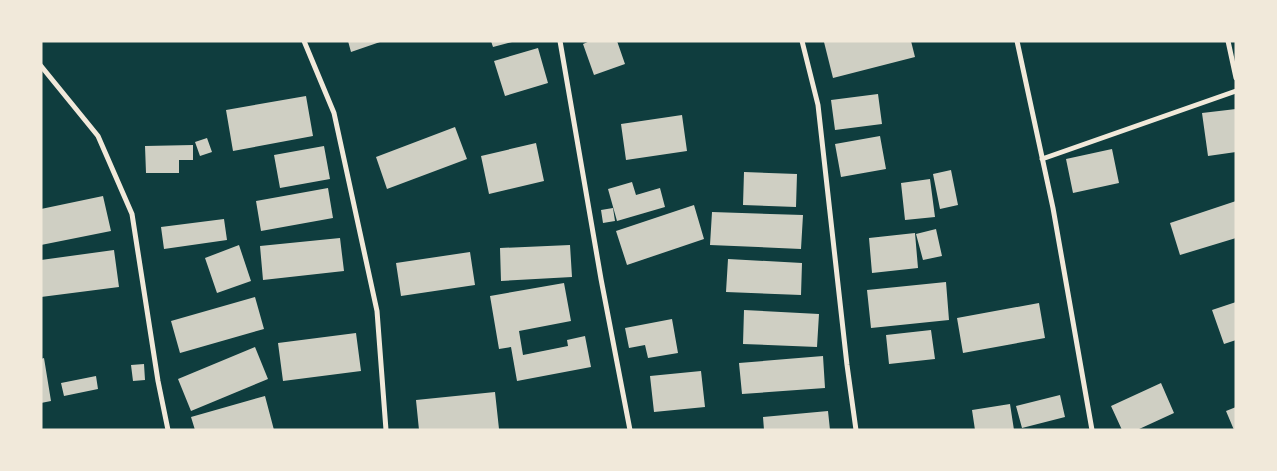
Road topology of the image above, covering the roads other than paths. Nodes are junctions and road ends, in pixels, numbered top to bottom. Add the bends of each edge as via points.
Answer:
1 (304, 41) edge
2 (560, 41) edge
3 (802, 41) edge
4 (1017, 41) edge
5 (1228, 41) edge
6 (41, 66) edge
7 (1236, 78) edge
8 (1236, 91) edge
9 (1042, 159) junction
10 (168, 430) edge
11 (386, 430) edge
12 (630, 430) edge
13 (856, 430) edge
14 (1092, 430) edge

1 - 11 street via 334,113 377,311
2 - 12 street
3 - 13 street via 818,105
4 - 9 street
5 - 7 street
6 - 10 street via 98,136 132,214
8 - 9 street
9 - 14 street

